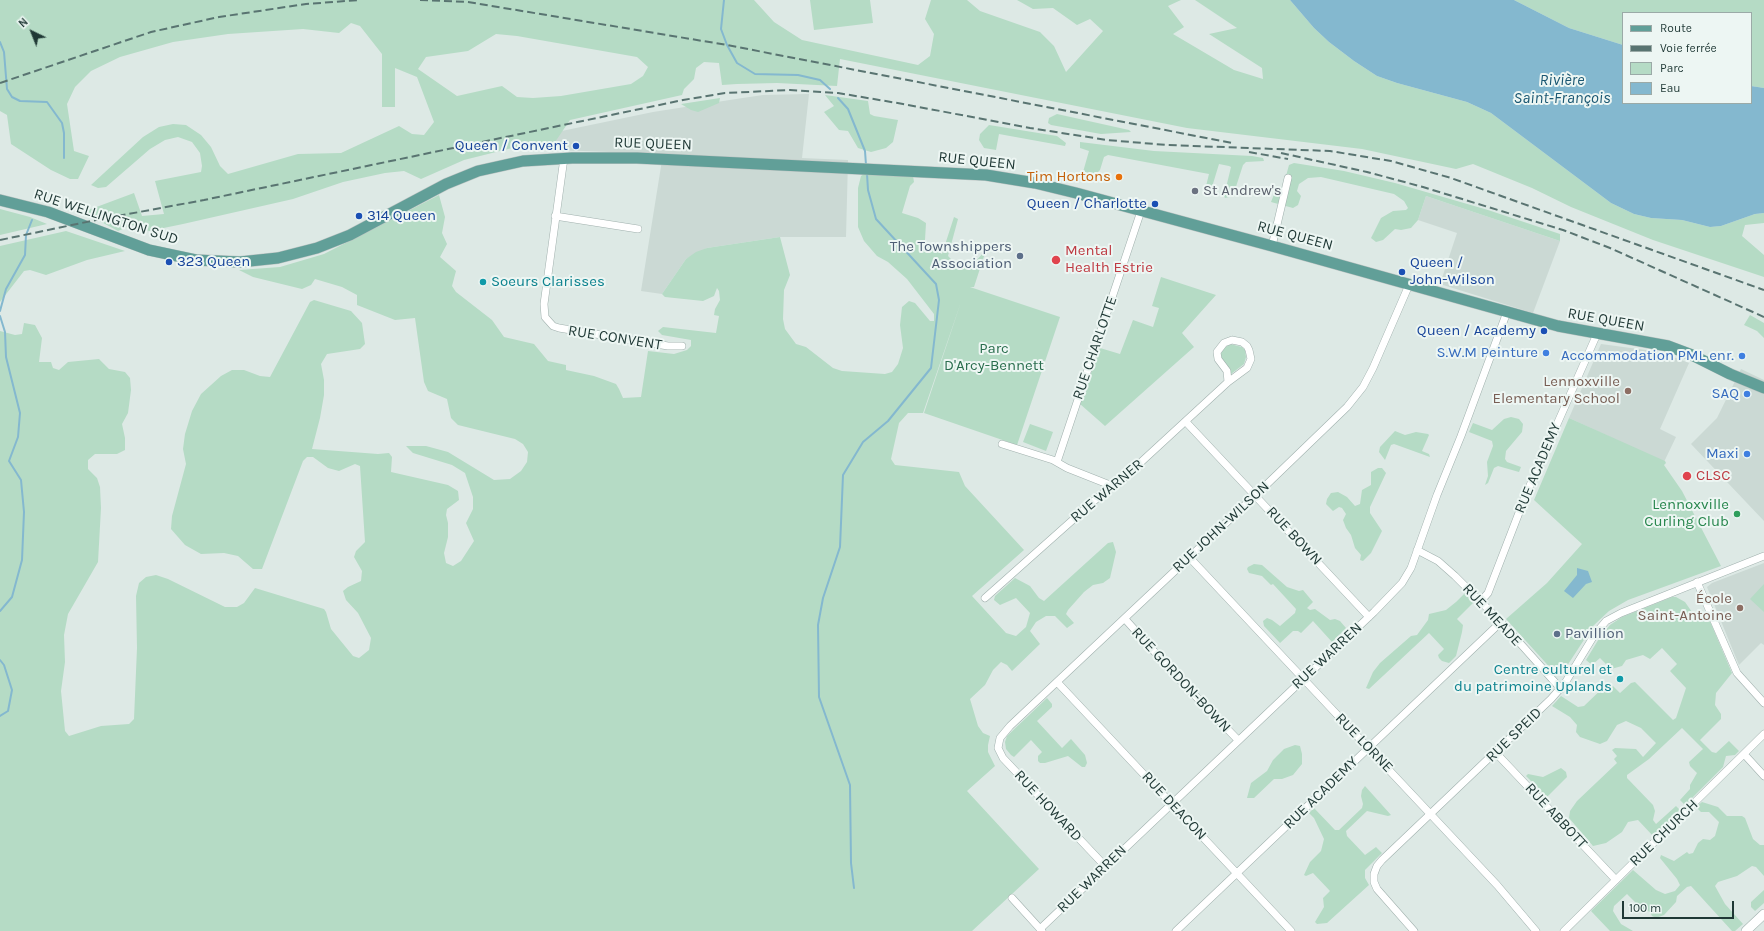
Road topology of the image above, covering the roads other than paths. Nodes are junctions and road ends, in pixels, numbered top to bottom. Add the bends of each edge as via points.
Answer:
1 (564, 158) junction
2 (1288, 178) dead end
3 (0, 200) edge
4 (1142, 211) junction
5 (555, 216) junction
6 (638, 229) dead end
7 (1272, 246) junction
8 (226, 262) joint
9 (1409, 285) junction
10 (1507, 312) junction
11 (1597, 334) junction
12 (682, 346) dead end
13 (1228, 382) junction
14 (1764, 388) edge
15 (1186, 422) junction
16 (1002, 444) dead end
17 (1057, 462) junction
18 (1110, 485) junction
19 (1256, 495) junction
20 (1417, 550) junction
21 (1764, 556) edge
22 (1189, 557) junction
23 (1697, 582) junction
24 (985, 598) dead end
25 (1480, 602) junction
26 (1368, 617) junction
27 (1124, 619) junction
28 (1501, 622) junction
29 (1303, 678) junction
30 (1057, 682) junction
31 (1560, 689) junction
32 (1764, 703) edge
33 (1764, 734) edge
34 (1238, 740) junction
35 (998, 743) joint
36 (1369, 748) junction
37 (1496, 753) junction
38 (1744, 754) junction
39 (1764, 776) edge
40 (1172, 804) junction
41 (1430, 814) junction
42 (1105, 866) junction
43 (1237, 873) junction
44 (1616, 880) junction
45 (1012, 898) dead end
46 (1764, 914) edge
47 (1041, 930) edge
48 (1176, 931) edge
49 (1291, 931) edge
50 (1414, 931) edge
51 (1536, 931) edge
52 (1564, 931) edge
53 (1746, 931) edge

1 - 4 main road, RUE QUEEN via 637,158 986,175 1046,185
1 - 5 street, RUE CONVENT
1 - 8 main road, RUE QUEEN via 510,163 471,174 429,192 336,241 310,250 278,258
2 - 7 street
3 - 8 main road, RUE WELLINGTON SUD via 48,212 148,250 189,259
4 - 7 main road, RUE QUEEN
4 - 17 street, RUE CHARLOTTE
5 - 6 street
5 - 12 street, RUE CONVENT via 544,304 548,322 565,330
7 - 9 main road, RUE QUEEN
9 - 10 main road, RUE QUEEN
9 - 19 street, RUE JOHN-WILSON via 1373,368 1355,397
10 - 11 main road, RUE QUEEN
10 - 20 street, RUE WARREN
11 - 14 main road, RUE QUEEN via 1679,350
11 - 25 street, RUE ACADEMY via 1527,492 1488,593
13 - 13 street, RUE WARNER via 1226,371 1218,359 1218,352 1227,341 1237,340 1247,346 1251,359 1247,368
13 - 15 street, RUE WARNER
15 - 18 street, RUE WARNER via 1127,475
15 - 19 street, RUE BOWN
16 - 17 street
17 - 18 street
18 - 24 street, RUE WARNER
19 - 22 street, RUE JOHN-WILSON
19 - 26 street, RUE BOWN
20 - 25 street, RUE MEADE via 1442,564
20 - 26 street, RUE WARREN via 1402,583
21 - 23 street, RUE SPEID
22 - 27 street, RUE JOHN-WILSON
22 - 29 street, RUE LORNE
23 - 31 street, RUE SPEID via 1606,621
23 - 32 street via 1737,673
25 - 28 street, RUE MEADE
26 - 29 street, RUE WARREN
27 - 30 street, RUE JOHN-WILSON
27 - 34 street, RUE GORDON-BOWN
28 - 31 street, RUE MEADE
28 - 36 street, RUE ACADEMY
29 - 34 street, RUE WARREN
29 - 36 street, RUE LORNE
30 - 35 street, RUE JOHN-WILSON via 1004,732
30 - 40 street, RUE DEACON
31 - 37 street, RUE SPEID
33 - 38 street, RUE CHURCH
34 - 40 street, RUE WARREN
35 - 42 street, RUE HOWARD via 999,753 1003,758
36 - 41 street, RUE LORNE
36 - 43 street, RUE ACADEMY
37 - 41 street, RUE SPEID
37 - 44 street, RUE ABBOTT
38 - 39 street
38 - 44 street, RUE CHURCH
40 - 42 street, RUE WARREN
40 - 43 street, RUE DEACON
41 - 50 street, RUE SPEID via 1382,860 1374,874 1377,889
41 - 51 street, RUE LORNE
42 - 47 street, RUE WARREN
43 - 48 street, RUE ACADEMY
43 - 49 street, RUE DEACON
44 - 52 street, RUE CHURCH
45 - 47 street
46 - 53 street

